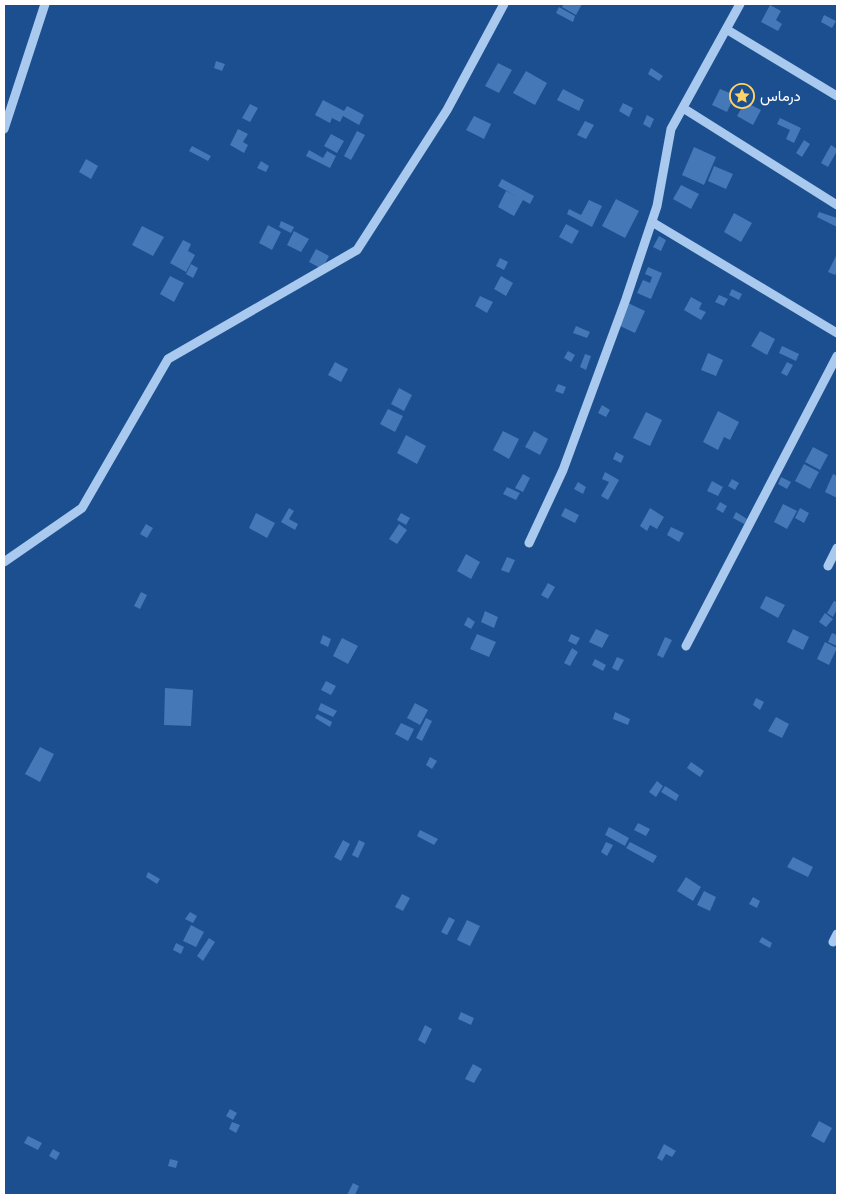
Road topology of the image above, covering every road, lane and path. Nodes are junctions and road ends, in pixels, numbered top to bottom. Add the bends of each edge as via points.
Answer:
1 (45, 4) edge
2 (504, 4) edge
3 (740, 4) edge
4 (726, 29) junction
5 (837, 96) edge
6 (683, 108) junction
7 (4, 129) edge
8 (837, 205) edge
9 (652, 222) junction
10 (837, 333) edge
11 (837, 356) edge
12 (529, 543) dead end
13 (837, 548) edge
14 (4, 562) edge
15 (828, 566) dead end
16 (686, 646) dead end

1 - 7 street
2 - 14 street via 447,110 357,250 168,359 82,508
3 - 4 street
4 - 5 street
4 - 6 street
6 - 8 street
6 - 9 street via 671,129
9 - 10 street
9 - 12 street via 563,470
11 - 16 street
13 - 15 street

